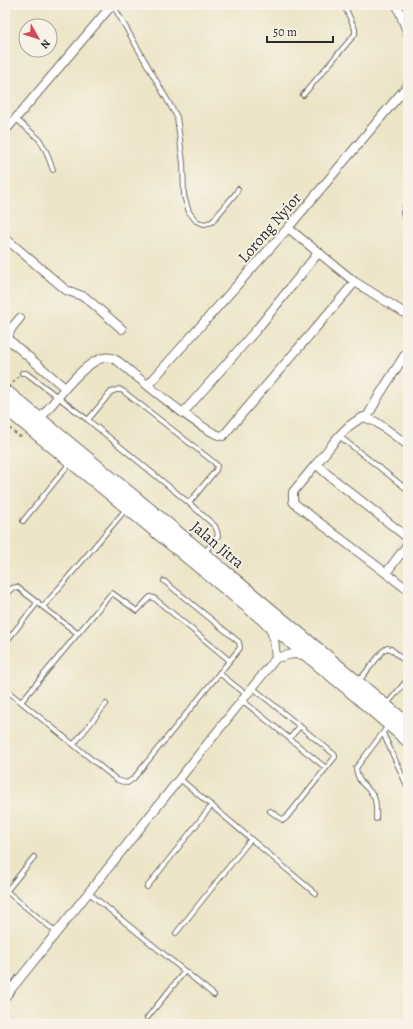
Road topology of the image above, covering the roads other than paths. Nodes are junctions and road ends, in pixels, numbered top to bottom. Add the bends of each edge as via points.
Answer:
1 (113, 5) edge
2 (344, 5) edge
3 (397, 5) edge
4 (408, 34) edge
5 (408, 85) edge
6 (303, 95) dead end
7 (16, 119) junction
8 (5, 131) edge
9 (53, 170) dead end
10 (238, 189) dead end
11 (408, 206) edge
12 (408, 218) edge
13 (288, 228) junction
14 (5, 238) edge
15 (319, 252) junction
16 (355, 282) junction
17 (408, 315) edge
18 (20, 318) dead end
19 (122, 329) dead end
20 (408, 350) edge
21 (22, 373) dead end
22 (148, 385) junction
23 (66, 388) junction
24 (7, 390) edge
25 (58, 398) junction
26 (5, 407) edge
27 (183, 413) junction
28 (367, 417) junction
29 (40, 419) junction
30 (88, 420) junction
31 (338, 436) junction
32 (408, 445) edge
33 (71, 462) junction
34 (316, 464) junction
35 (408, 490) edge
36 (189, 503) junction
37 (127, 508) junction
38 (23, 520) dead end
39 (408, 526) edge
40 (405, 535) edge
41 (408, 544) edge
42 (203, 554) junction
43 (386, 573) junction
44 (164, 581) dead end
45 (408, 590) edge
46 (5, 596) edge
47 (38, 602) junction
48 (43, 607) junction
49 (268, 624) junction
50 (76, 633) junction
51 (5, 643) edge
52 (306, 655) junction
53 (276, 658) junction
54 (229, 660) junction
55 (408, 664) edge
56 (219, 673) junction
57 (408, 679) edge
58 (357, 682) junction
59 (253, 688) junction
60 (5, 689) edge
61 (245, 698) junction
62 (21, 702) junction
63 (106, 704) dead end
64 (386, 706) junction
65 (408, 725) edge
66 (300, 726) junction
67 (386, 728) junction
68 (290, 738) junction
69 (408, 740) edge
70 (74, 744) junction
71 (326, 768) junction
72 (180, 779) junction
73 (408, 788) edge
74 (212, 805) junction
75 (270, 811) dead end
76 (376, 819) dead end
77 (251, 839) junction
78 (34, 857) dead end
79 (146, 887) dead end
80 (6, 892) edge
81 (89, 893) junction
82 (316, 894) dead end
83 (57, 933) junction
84 (176, 933) dead end
85 (185, 971) junction
86 (214, 995) dead end
87 (5, 997) edge
88 (147, 1018) dead end

1 - 7 street
1 - 10 lane via 177,117 184,196 189,212 200,223 212,222
2 - 6 lane via 355,29 354,34
3 - 4 street
5 - 13 street, Lorong Nyior
7 - 8 street
7 - 9 lane via 39,139
11 - 12 street via 405,213
13 - 15 street
13 - 22 street, Lorong Nyior
14 - 19 street via 66,290 86,297
15 - 16 street
15 - 27 street
16 - 17 street
16 - 27 street via 223,436 215,435
18 - 23 street via 9,331 9,340
20 - 28 street
21 - 25 lane via 26,373
22 - 23 street via 115,360 103,358 91,362
22 - 27 street
23 - 25 street
24 - 29 highway, Jalan Jitra
25 - 29 street
25 - 30 lane
26 - 33 highway, Jalan Jitra
28 - 31 street via 353,423
28 - 32 street
29 - 42 highway, Jalan Jitra
30 - 36 lane
30 - 36 lane via 111,392 123,391 215,463 216,470
31 - 34 street
31 - 35 lane
33 - 37 highway, Jalan Jitra
33 - 38 lane
34 - 40 street
34 - 43 street via 293,492 293,501
36 - 42 lane via 215,526 217,531 218,536
37 - 48 lane
37 - 49 highway, Jalan Jitra
39 - 40 street
41 - 43 street
42 - 58 highway, Jalan Jitra
43 - 45 street
44 - 54 lane via 239,642 240,648
46 - 47 lane via 12,588 17,587
47 - 48 lane
47 - 51 lane
48 - 50 lane
49 - 52 highway, Jalan Jitra
49 - 53 street via 274,639
50 - 54 lane via 112,593 137,611 152,596
50 - 62 lane
52 - 53 street
52 - 67 highway, Jalan Jitra
53 - 59 street
54 - 56 lane
55 - 58 lane via 387,648
56 - 61 lane
56 - 70 lane via 127,783 117,780
57 - 64 lane
58 - 64 highway, Jalan Jitra
59 - 61 street
59 - 66 lane
60 - 62 lane
61 - 68 lane
61 - 72 street
62 - 70 lane
63 - 70 lane
64 - 65 highway, Jalan Jitra
66 - 68 lane
66 - 71 lane via 335,755
67 - 69 highway, Jalan Jitra
67 - 73 lane
67 - 76 lane via 356,768 359,781 375,800
68 - 71 lane
71 - 75 lane via 286,818 280,819
72 - 74 lane
72 - 81 street
74 - 77 lane
74 - 79 lane
77 - 82 lane
77 - 84 lane
78 - 80 lane
80 - 83 lane
81 - 83 street
81 - 85 lane
83 - 87 street
85 - 86 lane
85 - 88 lane

